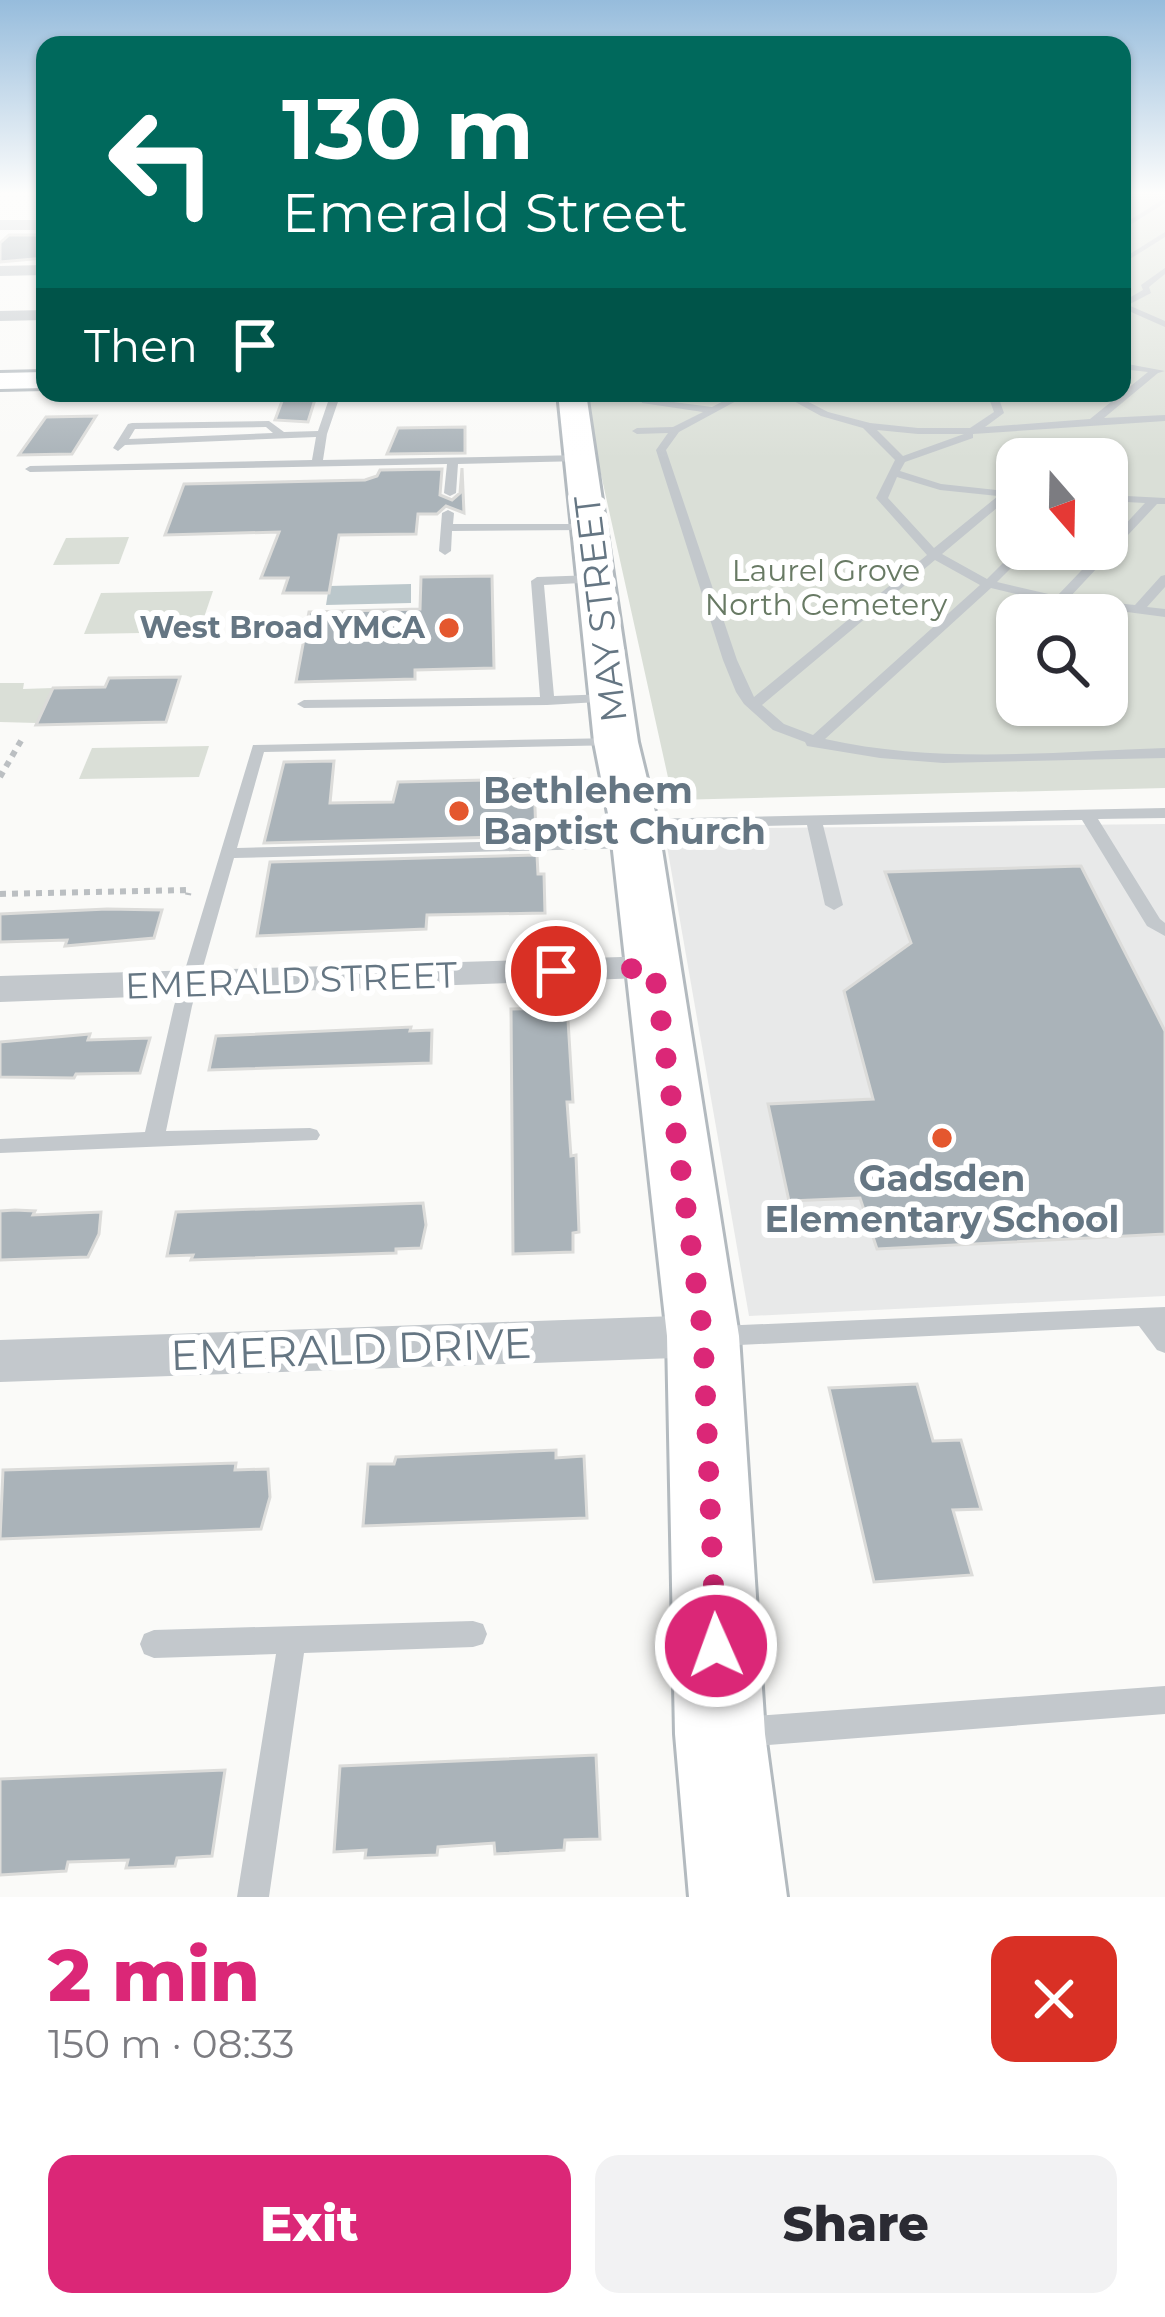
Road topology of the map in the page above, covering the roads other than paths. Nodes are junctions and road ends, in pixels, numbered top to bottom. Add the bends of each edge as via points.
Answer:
1 (1151, 282) edge
2 (1160, 282) edge
3 (1144, 287) junction
4 (1131, 288) edge
5 (1131, 300) edge
6 (1131, 309) edge
7 (1165, 312) edge
8 (36, 315) edge
9 (0, 316) edge
10 (1159, 322) edge
11 (1165, 360) edge
12 (1158, 371) edge
13 (36, 380) edge
14 (0, 381) edge
15 (1131, 392) edge
16 (333, 402) edge
17 (579, 402) edge
18 (652, 402) edge
19 (728, 402) edge
20 (799, 402) edge
21 (994, 402) edge
22 (1118, 402) edge
23 (712, 410) junction
24 (1165, 418) edge
25 (1093, 422) junction
26 (866, 424) junction
27 (675, 430) junction
28 (975, 433) junction
29 (322, 434) junction
30 (610, 444) junction
31 (453, 462) junction
32 (317, 465) junction
33 (897, 466) junction
34 (106, 467) junction
35 (30, 469) dead end
36 (996, 492) edge
37 (450, 493) dead end
38 (1128, 500) edge
39 (1159, 501) edge
40 (996, 506) edge
41 (445, 551) dead end
42 (591, 553) junction
43 (934, 554) junction
44 (1000, 570) edge
45 (1165, 579) edge
46 (988, 581) junction
47 (1041, 594) edge
48 (1066, 594) edge
49 (1128, 608) edge
50 (1138, 609) junction
51 (1165, 613) edge
52 (546, 694) junction
53 (304, 704) dead end
54 (753, 705) junction
55 (602, 728) junction
56 (812, 743) junction
57 (1165, 753) edge
58 (1165, 813) edge
59 (1087, 815) junction
60 (814, 820) junction
61 (634, 833) junction
62 (228, 844) junction
63 (834, 904) dead end
64 (1165, 931) edge
65 (654, 968) junction
66 (191, 983) junction
67 (0, 989) edge
68 (310, 1135) dead end
69 (154, 1139) junction
70 (0, 1146) edge
71 (1155, 1317) edge
72 (703, 1336) junction
73 (1165, 1343) edge
74 (0, 1361) edge
75 (473, 1634) dead end
76 (292, 1640) junction
77 (154, 1644) dead end
78 (1165, 1700) edge
79 (720, 1734) junction
80 (253, 1897) edge
81 (738, 1897) edge

1 - 3 lane
2 - 3 lane
3 - 4 lane
3 - 5 lane
6 - 10 lane
7 - 10 lane
8 - 9 street
11 - 12 lane
12 - 15 lane
13 - 14 street
16 - 29 lane
17 - 30 street, MAY STREET
18 - 23 lane
19 - 23 lane
20 - 26 lane
21 - 28 lane via 999,412
22 - 25 lane
23 - 27 lane
24 - 25 lane
25 - 28 lane
26 - 28 lane
26 - 33 lane
27 - 30 lane
27 - 54 lane via 662,450
28 - 33 lane
29 - 32 lane
29 - 34 lane via 279,433 269,424 132,426
30 - 31 lane
30 - 42 street, MAY STREET
31 - 32 lane
31 - 37 lane
32 - 34 lane
33 - 36 lane via 940,487
33 - 43 lane via 882,498
34 - 35 lane
38 - 39 lane
39 - 48 lane
40 - 43 lane
41 - 42 lane via 448,521
42 - 52 lane via 537,581
42 - 55 street, MAY STREET
43 - 46 lane
43 - 54 lane
44 - 46 lane
45 - 50 lane
46 - 47 lane
46 - 56 lane
49 - 50 lane
50 - 51 lane
52 - 53 lane
52 - 55 lane
54 - 56 lane
55 - 61 street, MAY STREET
55 - 62 lane via 258,748
56 - 57 lane via 905,758
58 - 59 lane
59 - 60 lane
59 - 64 lane
60 - 61 lane
60 - 63 lane
61 - 62 lane
61 - 65 street, MAY STREET
62 - 66 lane
65 - 66 street, EMERALD STREET
65 - 72 street, MAY STREET
66 - 67 street, EMERALD STREET
66 - 69 lane
68 - 69 lane
69 - 70 lane
71 - 72 lane
71 - 73 lane
72 - 74 street, EMERALD DRIVE
72 - 79 street, MAY STREET
75 - 76 lane
76 - 77 lane
76 - 80 lane
78 - 79 lane
79 - 81 street, MAY STREET

